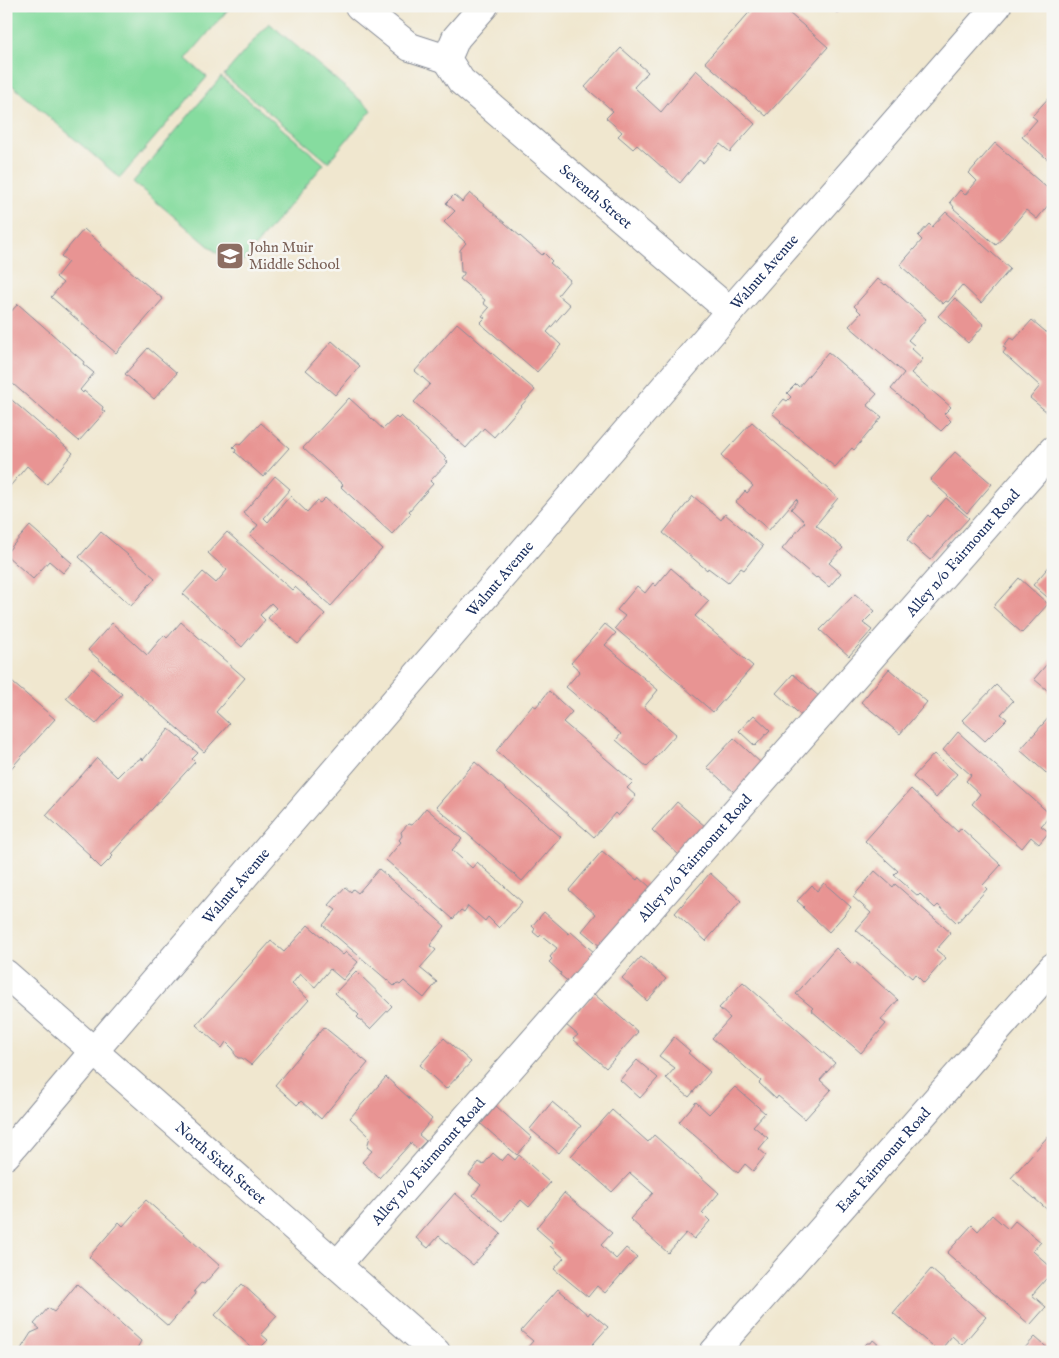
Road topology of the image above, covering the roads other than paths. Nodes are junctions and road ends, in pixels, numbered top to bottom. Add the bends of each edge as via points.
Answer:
1 (359, 6) edge
2 (484, 6) edge
3 (997, 6) edge
4 (454, 70) junction
5 (730, 311) junction
6 (1053, 450) edge
7 (1053, 966) edge
8 (6, 974) edge
9 (94, 1051) junction
10 (6, 1155) edge
11 (337, 1265) junction
12 (436, 1352) edge
13 (714, 1352) edge

1 - 4 street via 410,47
2 - 4 street via 456,38
3 - 5 street, Walnut Avenue
4 - 5 street, Seventh Street
5 - 9 street, Walnut Avenue
6 - 11 street, Alley n/o Fairmount Road
7 - 13 street, East Fairmount Road
8 - 9 street, North Sixth Street
9 - 10 street, Walnut Avenue
9 - 11 street, North Sixth Street
11 - 12 street, North Sixth Street

